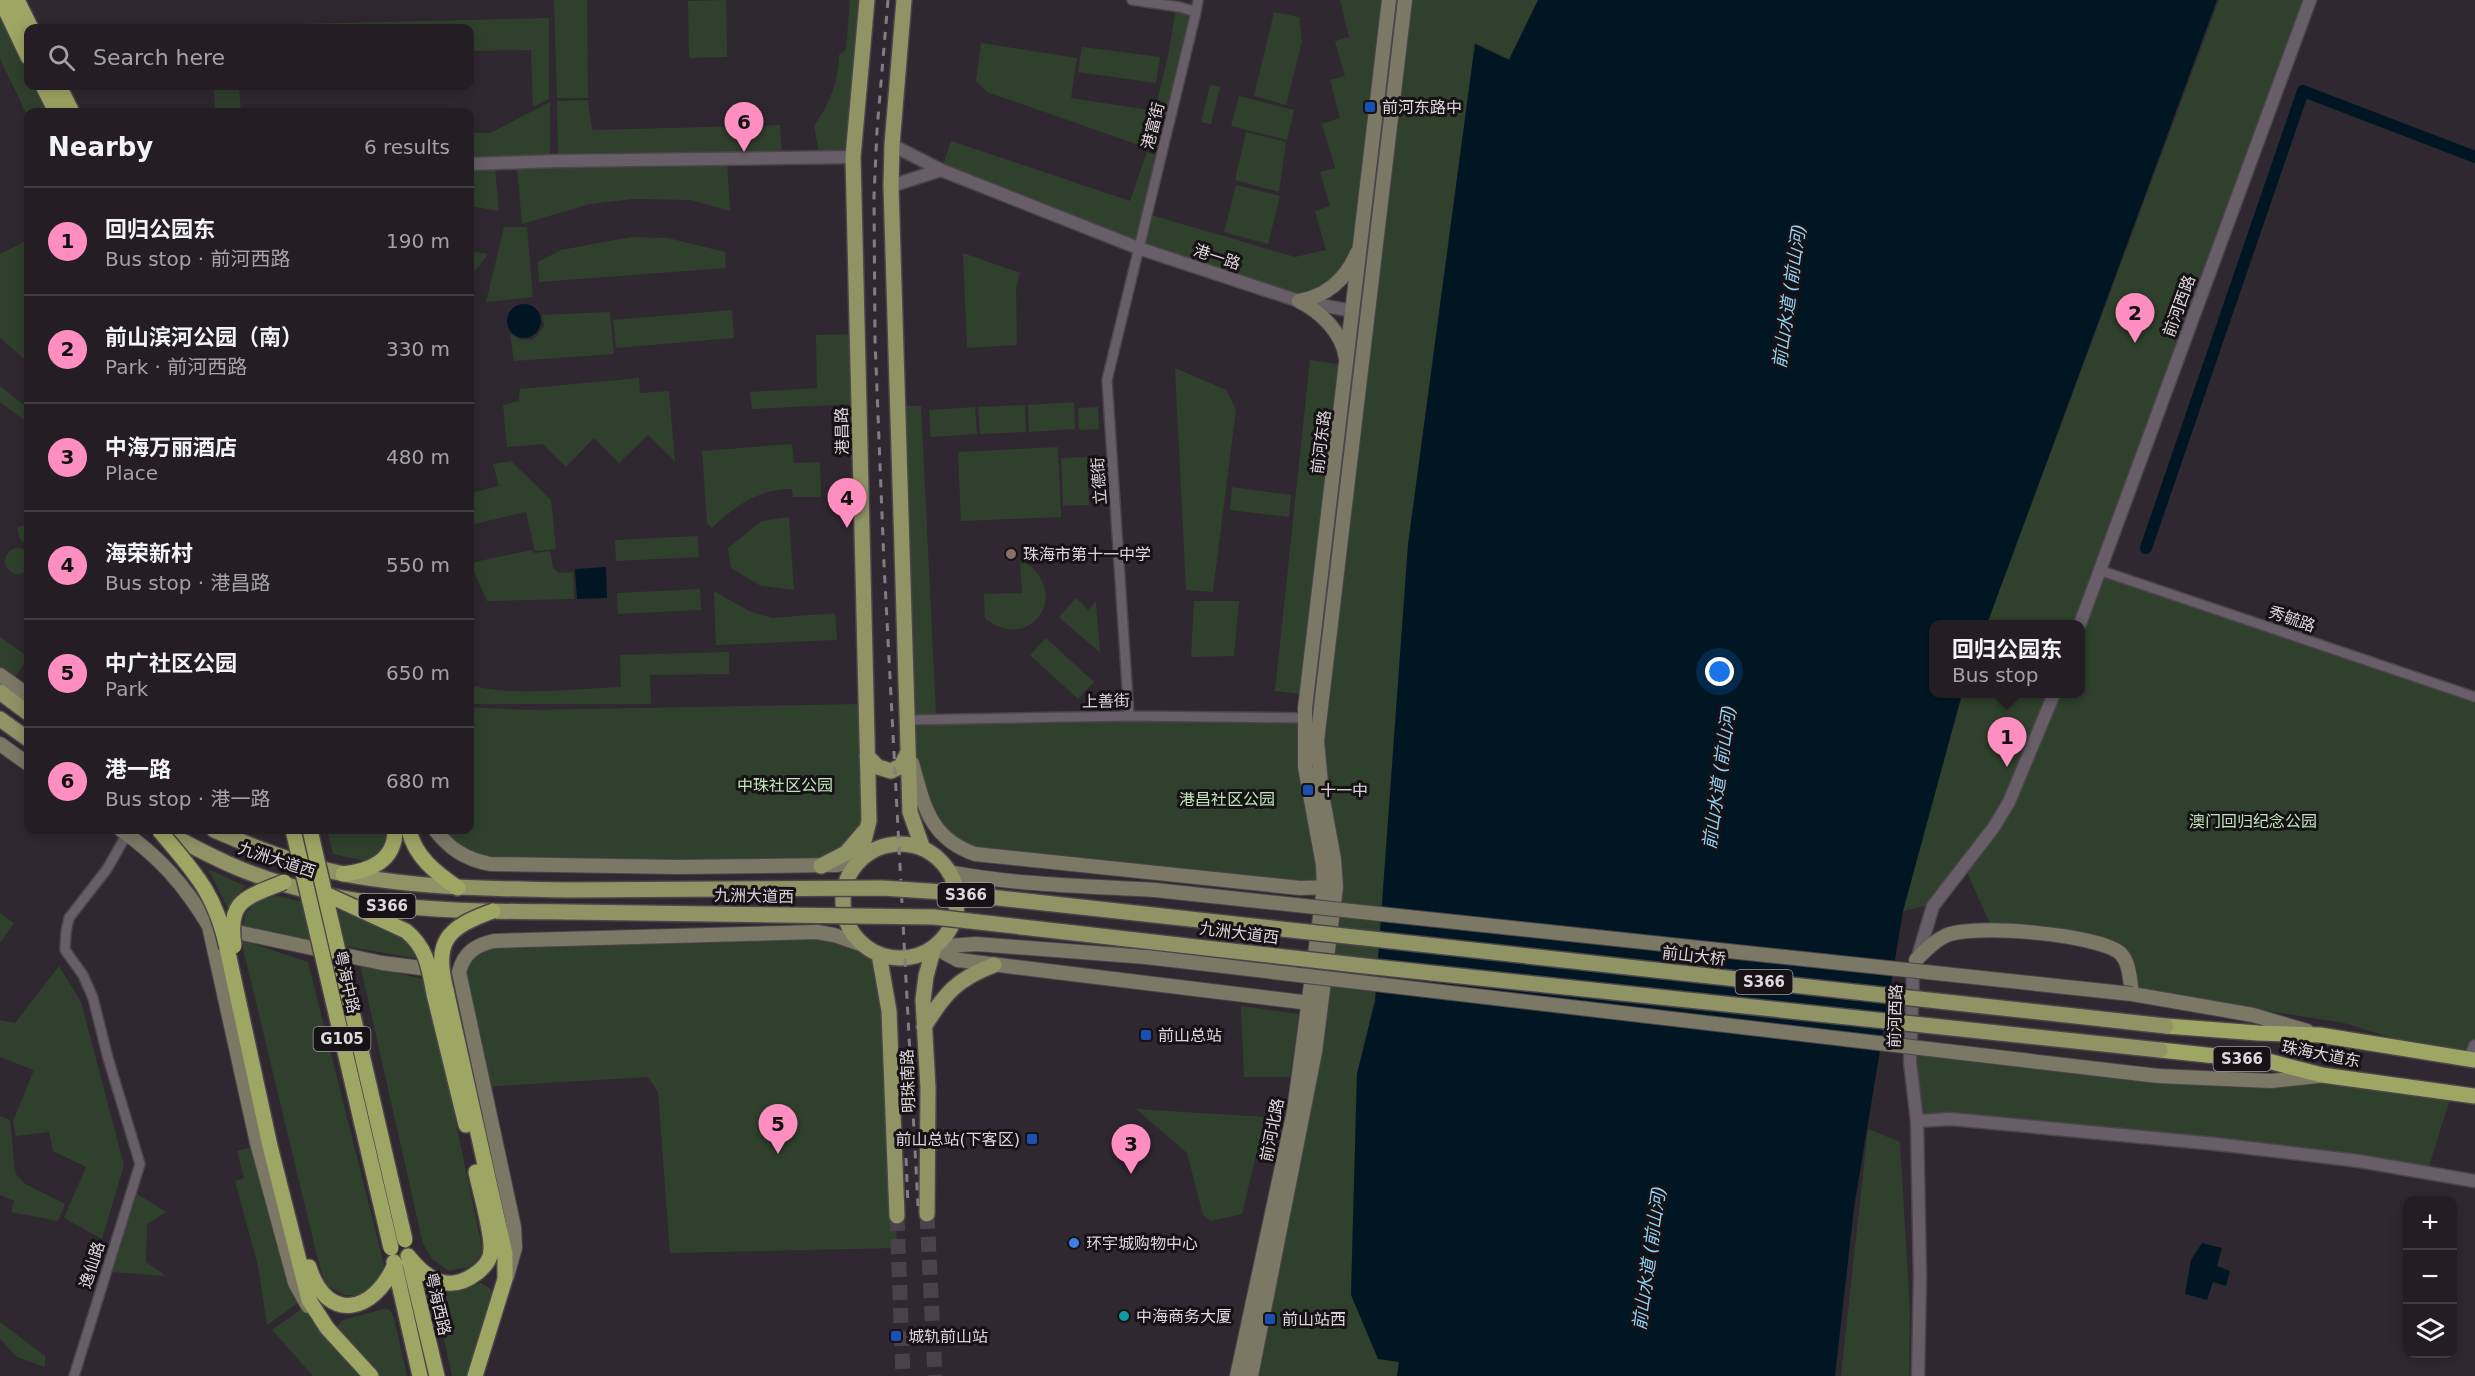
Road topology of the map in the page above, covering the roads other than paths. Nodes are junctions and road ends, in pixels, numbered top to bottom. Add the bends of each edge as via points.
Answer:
1 (1, 0) edge
2 (17, 0) edge
3 (867, 0) edge
4 (904, 0) edge
5 (1132, 0) edge
6 (1198, 0) edge
7 (1389, 0) edge
8 (1405, 0) edge
9 (2310, 0) edge
10 (1196, 12) junction
11 (29, 24) edge
12 (24, 49) edge
13 (45, 90) edge
14 (61, 90) edge
15 (54, 108) edge
16 (70, 108) edge
17 (892, 145) junction
18 (853, 157) junction
19 (474, 164) edge
20 (941, 170) junction
21 (891, 186) junction
22 (1363, 227) junction
23 (1138, 248) junction
24 (1299, 301) junction
25 (1353, 311) junction
26 (1347, 364) junction
27 (2099, 570) junction
28 (2080, 620) edge
29 (0, 675) edge
30 (0, 692) edge
31 (24, 692) edge
32 (2475, 697) edge
33 (2052, 698) edge
34 (24, 709) edge
35 (1129, 716) junction
36 (1305, 718) junction
37 (0, 719) edge
38 (908, 720) junction
39 (24, 736) edge
40 (0, 744) edge
41 (909, 749) junction
42 (867, 756) junction
43 (24, 761) edge
44 (868, 821) junction
45 (124, 834) edge
46 (129, 834) edge
47 (164, 834) edge
48 (169, 834) edge
49 (224, 834) edge
50 (237, 834) edge
51 (294, 834) edge
52 (311, 834) edge
53 (394, 834) edge
54 (410, 834) edge
55 (439, 834) edge
56 (247, 843) junction
57 (923, 849) junction
58 (859, 861) junction
59 (821, 866) junction
60 (948, 872) junction
61 (343, 874) junction
62 (284, 882) junction
63 (1330, 887) junction
64 (458, 888) junction
65 (330, 896) junction
66 (493, 911) junction
67 (209, 926) junction
68 (1362, 938) joint
69 (863, 945) junction
70 (231, 947) junction
71 (934, 947) junction
72 (879, 954) junction
73 (1916, 960) junction
74 (994, 965) junction
75 (459, 972) junction
76 (440, 992) junction
77 (2133, 994) junction
78 (1315, 1004) junction
79 (2166, 1026) joint
80 (924, 1027) junction
81 (2320, 1035) junction
82 (2160, 1050) joint
83 (2473, 1054) edge
84 (2322, 1075) junction
85 (2475, 1096) edge
86 (1917, 1121) junction
87 (2475, 1181) edge
88 (927, 1214) tunnel mouth
89 (897, 1216) tunnel mouth
90 (398, 1244) junction
91 (408, 1256) junction
92 (395, 1264) junction
93 (505, 1279) junction
94 (327, 1328) junction
95 (74, 1376) edge
96 (371, 1376) edge
97 (420, 1376) edge
98 (437, 1376) edge
99 (475, 1376) edge
100 (1237, 1376) edge
101 (1251, 1376) edge
102 (1918, 1376) edge

1 - 12 highway
2 - 11 highway
3 - 18 main road, 港昌路
4 - 17 main road
5 - 10 street
6 - 10 street, 港富街
7 - 22 main road, 前河东路
8 - 63 main road, 前河东路 via 1317,741 1334,859
9 - 27 street, 前河西路
10 - 23 street, 港富街
13 - 15 highway
14 - 16 highway
17 - 20 street, 港一路
17 - 21 main road
18 - 19 street
18 - 42 main road, 港昌路
20 - 21 street
20 - 23 street, 港一路
21 - 38 main road
22 - 24 main road via 1351,267 1339,281 1313,298
22 - 25 main road, 前河东路
23 - 24 street, 港一路
23 - 35 street, 立德街 via 1107,380
24 - 25 street, 港一路
24 - 26 main road via 1318,312 1335,331
25 - 26 main road, 前河东路
26 - 36 main road, 前河东路
27 - 28 street, 前河西路
27 - 32 street, 秀毓路
29 - 31 main road
30 - 34 main road
33 - 73 street, 前河西路 via 2009,802 1933,906
35 - 36 street, 上善街
35 - 38 street, 上善街
36 - 63 main road, 前河东路 via 1305,767
37 - 39 main road
38 - 41 main road
40 - 43 main road
41 - 42 main road via 901,766 891,771 878,767
41 - 57 main road via 910,812
41 - 63 main road via 930,818 948,841 975,854 1299,888
42 - 44 main road, 港昌路
44 - 58 main road, 港昌路
44 - 59 main road via 855,845
45 - 95 street, 逸仙路 via 107,869 69,918 65,950 93,998 140,1164
46 - 67 main road via 167,866
47 - 70 highway, bridge via 207,891
48 - 62 main road, 九洲大道西 / S366 via 249,873
49 - 56 main road, 九洲大道西 / S366
50 - 56 main road
51 - 90 highway, 粤海中路 / G105, bridge
52 - 90 highway, 粤海中路 / G105, bridge
53 - 61 highway via 391,850 381,862 367,870
54 - 64 highway via 418,853
55 - 59 main road via 458,853 490,864
56 - 61 main road, 九洲大道西 / S366, bridge
57 - 58 main road via 907,844 890,845
57 - 60 main road
58 - 59 main road
58 - 69 main road via 848,876 843,894 844,913 851,931
60 - 71 main road via 957,904 946,935
60 - 77 main road, bridge via 1022,882 1155,890
61 - 64 main road, 九洲大道西 / S366
62 - 65 main road, 九洲大道西 / S366, bridge
62 - 70 highway, bridge via 238,906 233,916
63 - 78 main road, 前河北路
64 - 68 main road, 九洲大道西 / S366, bridge via 882,888
65 - 66 main road, 九洲大道西 / S366, bridge via 389,906
65 - 76 highway, bridge via 414,937 425,952
66 - 76 highway, bridge via 464,924 446,940 440,960
66 - 82 main road, 九洲大道西 / S366, bridge via 934,917
67 - 75 main road via 382,963
67 - 94 main road via 257,1143 295,1283 305,1303
68 - 79 main road, 前山大桥 / S366, bridge
69 - 72 main road
69 - 75 main road via 817,932 494,941 478,945 462,960
70 - 92 highway via 309,1267 318,1290 333,1301 354,1305 367,1300 383,1285
70 - 94 highway via 270,1146 309,1300
71 - 72 main road via 917,956
71 - 74 main road via 958,960
71 - 80 main road, 明珠南路 via 923,1000
71 - 84 main road, bridge via 970,944 1146,957 2158,1076 2271,1081
72 - 89 main road, 明珠南路 via 890,1011
73 - 77 main road via 1945,935 1959,932 2002,930 2091,940 2122,955
73 - 86 street, 前河西路 via 1910,1062
74 - 78 main road
74 - 80 main road via 960,981 943,997
75 - 93 main road via 514,1227 515,1248
76 - 91 highway via 491,1248 489,1261 461,1283 436,1280
76 - 93 highway via 505,1254
77 - 81 main road via 2253,1015
78 - 100 main road, 前河北路
78 - 101 main road, 前河北路 via 1312,1070
79 - 81 highway, 珠海大道东 / S366
80 - 88 main road, 明珠南路 via 928,1088
81 - 83 highway, 珠海大道东 / S366
82 - 84 highway, 珠海大道东 / S366 via 2272,1062
84 - 85 highway, 珠海大道东 / S366
86 - 87 street via 1951,1119 2216,1144 2359,1161
86 - 102 street, 前河西路
90 - 91 highway, 粤海西路 / G105
90 - 92 highway, 粤海西路 / G105
91 - 98 highway, 粤海西路 / G105
92 - 97 highway, 粤海西路 / G105
93 - 99 highway
94 - 96 highway

